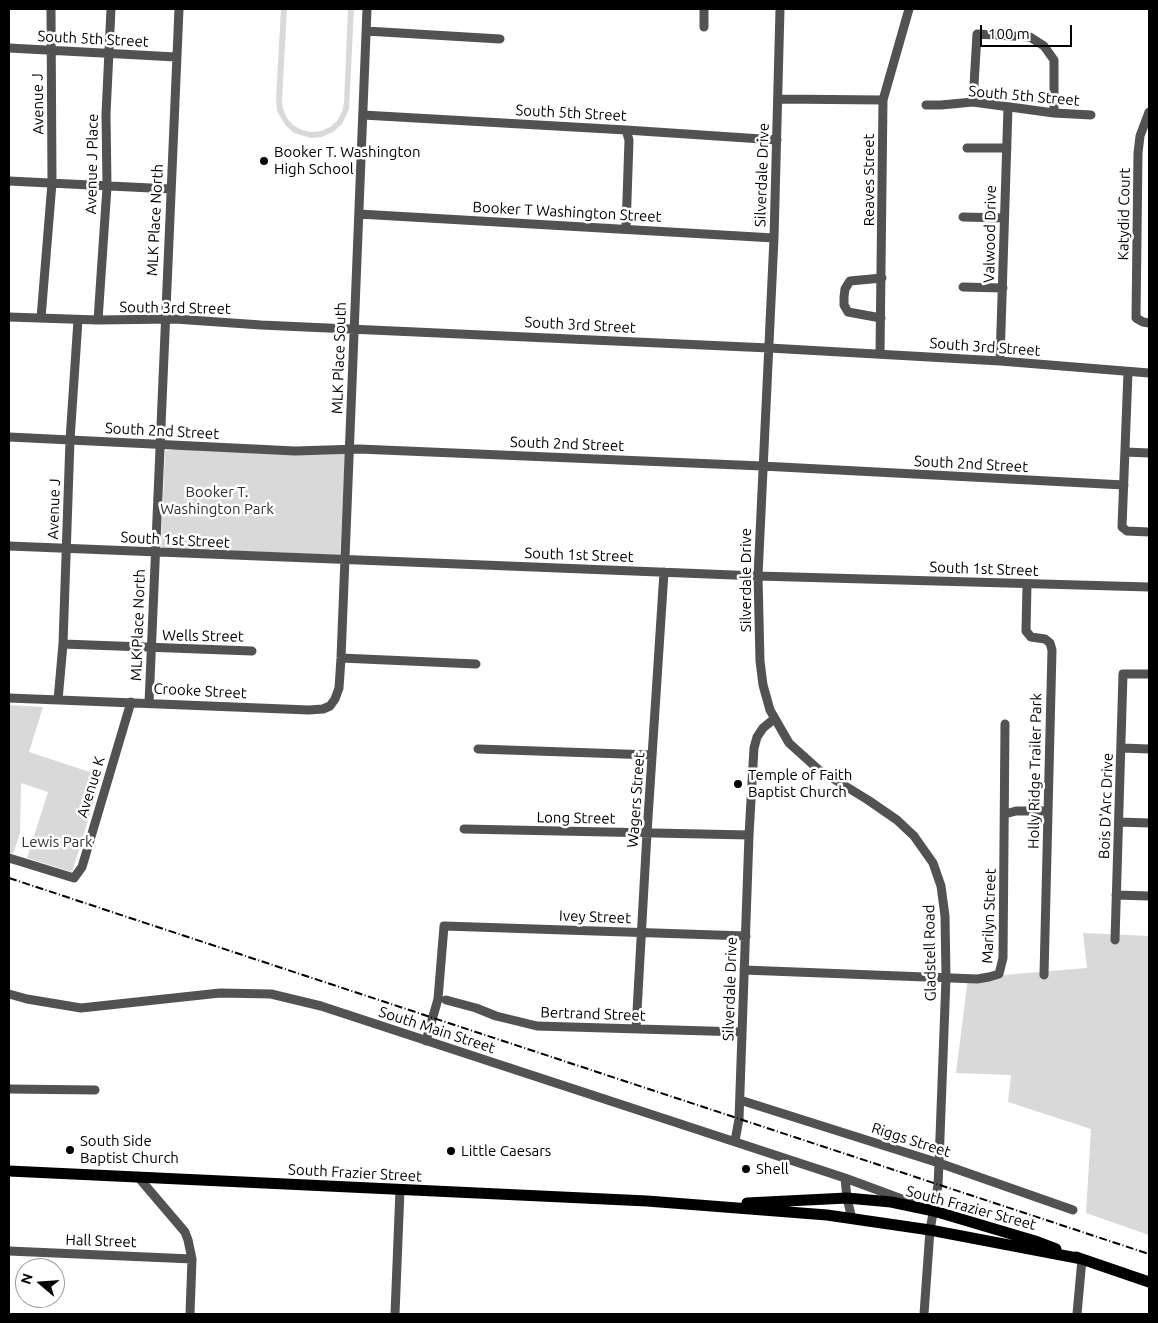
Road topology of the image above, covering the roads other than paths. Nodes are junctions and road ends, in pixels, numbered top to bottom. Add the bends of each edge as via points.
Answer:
1 (52, 9) edge
2 (111, 9) edge
3 (179, 9) edge
4 (367, 9) edge
5 (704, 9) edge
6 (780, 9) edge
7 (909, 9) edge
8 (704, 27) dead end
9 (366, 31) junction
10 (500, 39) dead end
11 (9, 48) edge
12 (51, 51) junction
13 (109, 54) junction
14 (176, 57) junction
15 (778, 99) junction
16 (884, 100) junction
17 (973, 102) junction
18 (926, 105) dead end
19 (1008, 107) junction
20 (1149, 112) edge
21 (1054, 113) junction
22 (363, 115) junction
23 (1090, 115) dead end
24 (626, 130) junction
25 (777, 140) junction
26 (967, 148) dead end
27 (1007, 148) junction
28 (9, 181) edge
29 (52, 183) junction
30 (107, 187) junction
31 (171, 189) junction
32 (359, 214) junction
33 (963, 217) dead end
34 (1004, 218) junction
35 (626, 229) junction
36 (774, 238) junction
37 (882, 278) junction
38 (963, 287) dead end
39 (1003, 288) junction
40 (9, 317) edge
41 (41, 318) junction
42 (881, 318) junction
43 (78, 320) junction
44 (98, 320) junction
45 (165, 320) junction
46 (1149, 323) edge
47 (354, 328) junction
48 (769, 348) junction
49 (880, 354) junction
50 (1000, 361) junction
51 (1128, 372) junction
52 (1149, 373) edge
53 (9, 437) edge
54 (70, 440) junction
55 (160, 444) junction
56 (350, 449) junction
57 (1125, 452) junction
58 (1149, 453) edge
59 (762, 466) junction
60 (1124, 485) junction
61 (1149, 532) edge
62 (9, 546) edge
63 (66, 548) junction
64 (155, 553) junction
65 (345, 560) junction
66 (664, 572) junction
67 (758, 576) junction
68 (1027, 584) junction
69 (1149, 588) edge
70 (63, 644) junction
71 (151, 649) junction
72 (252, 651) dead end
73 (341, 658) junction
74 (476, 664) dead end
75 (1149, 674) edge
76 (9, 698) edge
77 (58, 700) junction
78 (131, 702) junction
79 (149, 702) junction
80 (330, 706) joint
81 (774, 719) junction
82 (1005, 724) dead end
83 (478, 748) dead end
84 (1122, 748) junction
85 (1149, 749) edge
86 (652, 755) junction
87 (1048, 811) junction
88 (1005, 814) junction
89 (1119, 822) junction
90 (1149, 823) edge
91 (464, 829) dead end
92 (647, 833) junction
93 (748, 835) junction
94 (9, 858) edge
95 (1116, 895) junction
96 (1149, 896) edge
97 (642, 932) junction
98 (746, 936) junction
99 (1115, 940) dead end
100 (744, 970) junction
101 (1044, 975) dead end
102 (946, 978) junction
103 (9, 994) edge
104 (446, 1000) dead end
105 (636, 1029) junction
106 (742, 1032) junction
107 (426, 1041) junction
108 (9, 1089) edge
109 (95, 1090) dead end
110 (740, 1100) junction
111 (735, 1141) junction
112 (939, 1163) junction
113 (9, 1171) edge
114 (139, 1178) junction
115 (845, 1178) junction
116 (400, 1190) junction
117 (847, 1198) junction
118 (700, 1205) junction
119 (1073, 1210) dead end
120 (934, 1211) junction
121 (852, 1218) junction
122 (930, 1230) junction
123 (9, 1251) edge
124 (192, 1259) junction
125 (1082, 1259) junction
126 (1149, 1282) edge
127 (190, 1314) edge
128 (395, 1314) edge
129 (924, 1314) edge
130 (1077, 1314) edge

1 - 12 street, Avenue J
2 - 13 street, Avenue J Place
3 - 14 street, MLK Place North
4 - 9 street, MLK Place South
5 - 8 street
6 - 15 street, Silverdale Drive
7 - 16 street, Reaves Street
9 - 10 street
9 - 22 street, MLK Place South
11 - 12 street, South 5th Street
12 - 13 street, South 5th Street
12 - 29 street, Avenue J
13 - 14 street, South 5th Street
13 - 30 street, Avenue J Place
14 - 31 street, MLK Place North
15 - 16 street
15 - 25 street, Silverdale Drive
16 - 37 street, Reaves Street
17 - 18 street, South 5th Street
17 - 19 street, South 5th Street
17 - 21 street via 977,34 1030,37 1044,46 1054,60
19 - 21 street, South 5th Street
19 - 27 street, Valwood Drive
20 - 46 street, Katydid Court via 1138,153 1136,318
21 - 23 street, South 5th Street
22 - 24 street, South 5th Street
22 - 32 street, MLK Place South
24 - 25 street, South 5th Street
24 - 35 street via 629,140
25 - 36 street, Silverdale Drive
26 - 27 street
27 - 34 street, Valwood Drive
28 - 29 street
29 - 30 street
29 - 41 street, Avenue J
30 - 31 street
30 - 44 street, Avenue J Place
31 - 45 street, MLK Place North
32 - 35 street, Booker T Washington Street
32 - 47 street, MLK Place South
33 - 34 street
34 - 39 street, Valwood Drive
35 - 36 street, Booker T Washington Street
36 - 48 street, Silverdale Drive
37 - 42 street, Reaves Street
37 - 42 street via 850,281 844,297 848,312
38 - 39 street
39 - 50 street, Valwood Drive
40 - 41 street, South 3rd Street
41 - 43 street, South 3rd Street
42 - 49 street, Reaves Street
43 - 44 street, South 3rd Street
43 - 54 street, Avenue J
44 - 45 street, South 3rd Street
45 - 47 street, South 3rd Street
45 - 55 street, MLK Place North
47 - 48 street, South 3rd Street
47 - 56 street, MLK Place South
48 - 49 street, South 3rd Street
48 - 59 street, Silverdale Drive
49 - 50 street, South 3rd Street
50 - 51 street, South 3rd Street
51 - 52 street, South 3rd Street
51 - 57 street
53 - 54 street, South 2nd Street
54 - 55 street, South 2nd Street
54 - 63 street, Avenue J
55 - 56 street, South 2nd Street via 295,451
55 - 64 street, MLK Place North
56 - 59 street, South 2nd Street
56 - 65 street, MLK Place South
57 - 58 street
57 - 60 street
59 - 60 street, South 2nd Street
59 - 67 street, Silverdale Drive
60 - 61 street via 1123,529
62 - 63 street, South 1st Street
63 - 64 street, South 1st Street
63 - 70 street, Avenue J
64 - 65 street, South 1st Street
64 - 71 street, MLK Place North
65 - 66 street, South 1st Street
65 - 73 street, MLK Place South
66 - 67 street, South 1st Street
66 - 86 street, Wagers Street
67 - 68 street, South 1st Street
67 - 81 street, Silverdale Drive via 760,661 763,685
68 - 69 street, South 1st Street
68 - 87 street, Holly Ridge Trailer Park via 1026,631 1032,637 1045,639 1052,650
70 - 71 street, Wells Street
70 - 77 street, Avenue J
71 - 72 street, Wells Street
71 - 79 street, MLK Place North
73 - 74 street
73 - 80 street, MLK Place South via 339,688
75 - 84 street, Bois D'Arc Drive via 1123,674
76 - 77 street, Crooke Street
77 - 78 street, Crooke Street
78 - 79 street, Crooke Street
78 - 94 street, Avenue K via 82,867 74,878
79 - 80 street, Crooke Street via 308,710
81 - 93 street, Silverdale Drive via 760,732 754,748
81 - 102 street, Gladstell Road via 789,743 802,756 897,820 914,836 932,863 941,886 944,909
82 - 88 street, Marilyn Street
83 - 86 street
84 - 85 street
84 - 89 street, Bois D'Arc Drive
86 - 92 street, Wagers Street
87 - 88 street
87 - 101 street, Holly Ridge Trailer Park
88 - 102 street, Marilyn Street via 1003,958 999,974 977,979
89 - 90 street
89 - 95 street, Bois D'Arc Drive
91 - 92 street, Long Street
92 - 93 street, Long Street
92 - 97 street, Wagers Street
93 - 98 street, Silverdale Drive
95 - 96 street
95 - 99 street, Bois D'Arc Drive
97 - 98 street, Ivey Street
97 - 105 street, Wagers Street
97 - 107 street, Ivey Street via 444,926 438,999
98 - 100 street, Silverdale Drive
100 - 102 street, Marilyn Street
100 - 106 street, Silverdale Drive
102 - 112 street, Gladstell Road
103 - 107 street, South Main Street via 81,1008 220,993 271,994 321,1006
104 - 105 street, Bertrand Street via 538,1026
105 - 106 street, Bertrand Street
106 - 110 street, Silverdale Drive
107 - 111 street, South Main Street
108 - 109 street
110 - 111 street, Silverdale Drive
110 - 112 street, Riggs Street
111 - 115 street, South Main Street
112 - 119 street, Riggs Street
112 - 120 street, Gladstell Road
113 - 114 main road, South Frazier Street
114 - 116 main road, South Frazier Street
114 - 124 street via 179,1225 188,1240
115 - 117 street
115 - 120 street, South Main Street
116 - 118 main road, South Frazier Street
116 - 128 street
117 - 118 main road, South Frazier Street
117 - 120 main road, South Frazier Street via 891,1202
117 - 121 street
118 - 121 main road, South Frazier Street
120 - 122 street, Gladstell Road
120 - 125 main road, South Frazier Street via 1035,1241
121 - 122 main road, South Frazier Street
122 - 125 main road, South Frazier Street
122 - 129 street, Gladstell Road
123 - 124 street, Hall Street
124 - 127 street
125 - 126 main road, South Frazier Street
125 - 130 street

